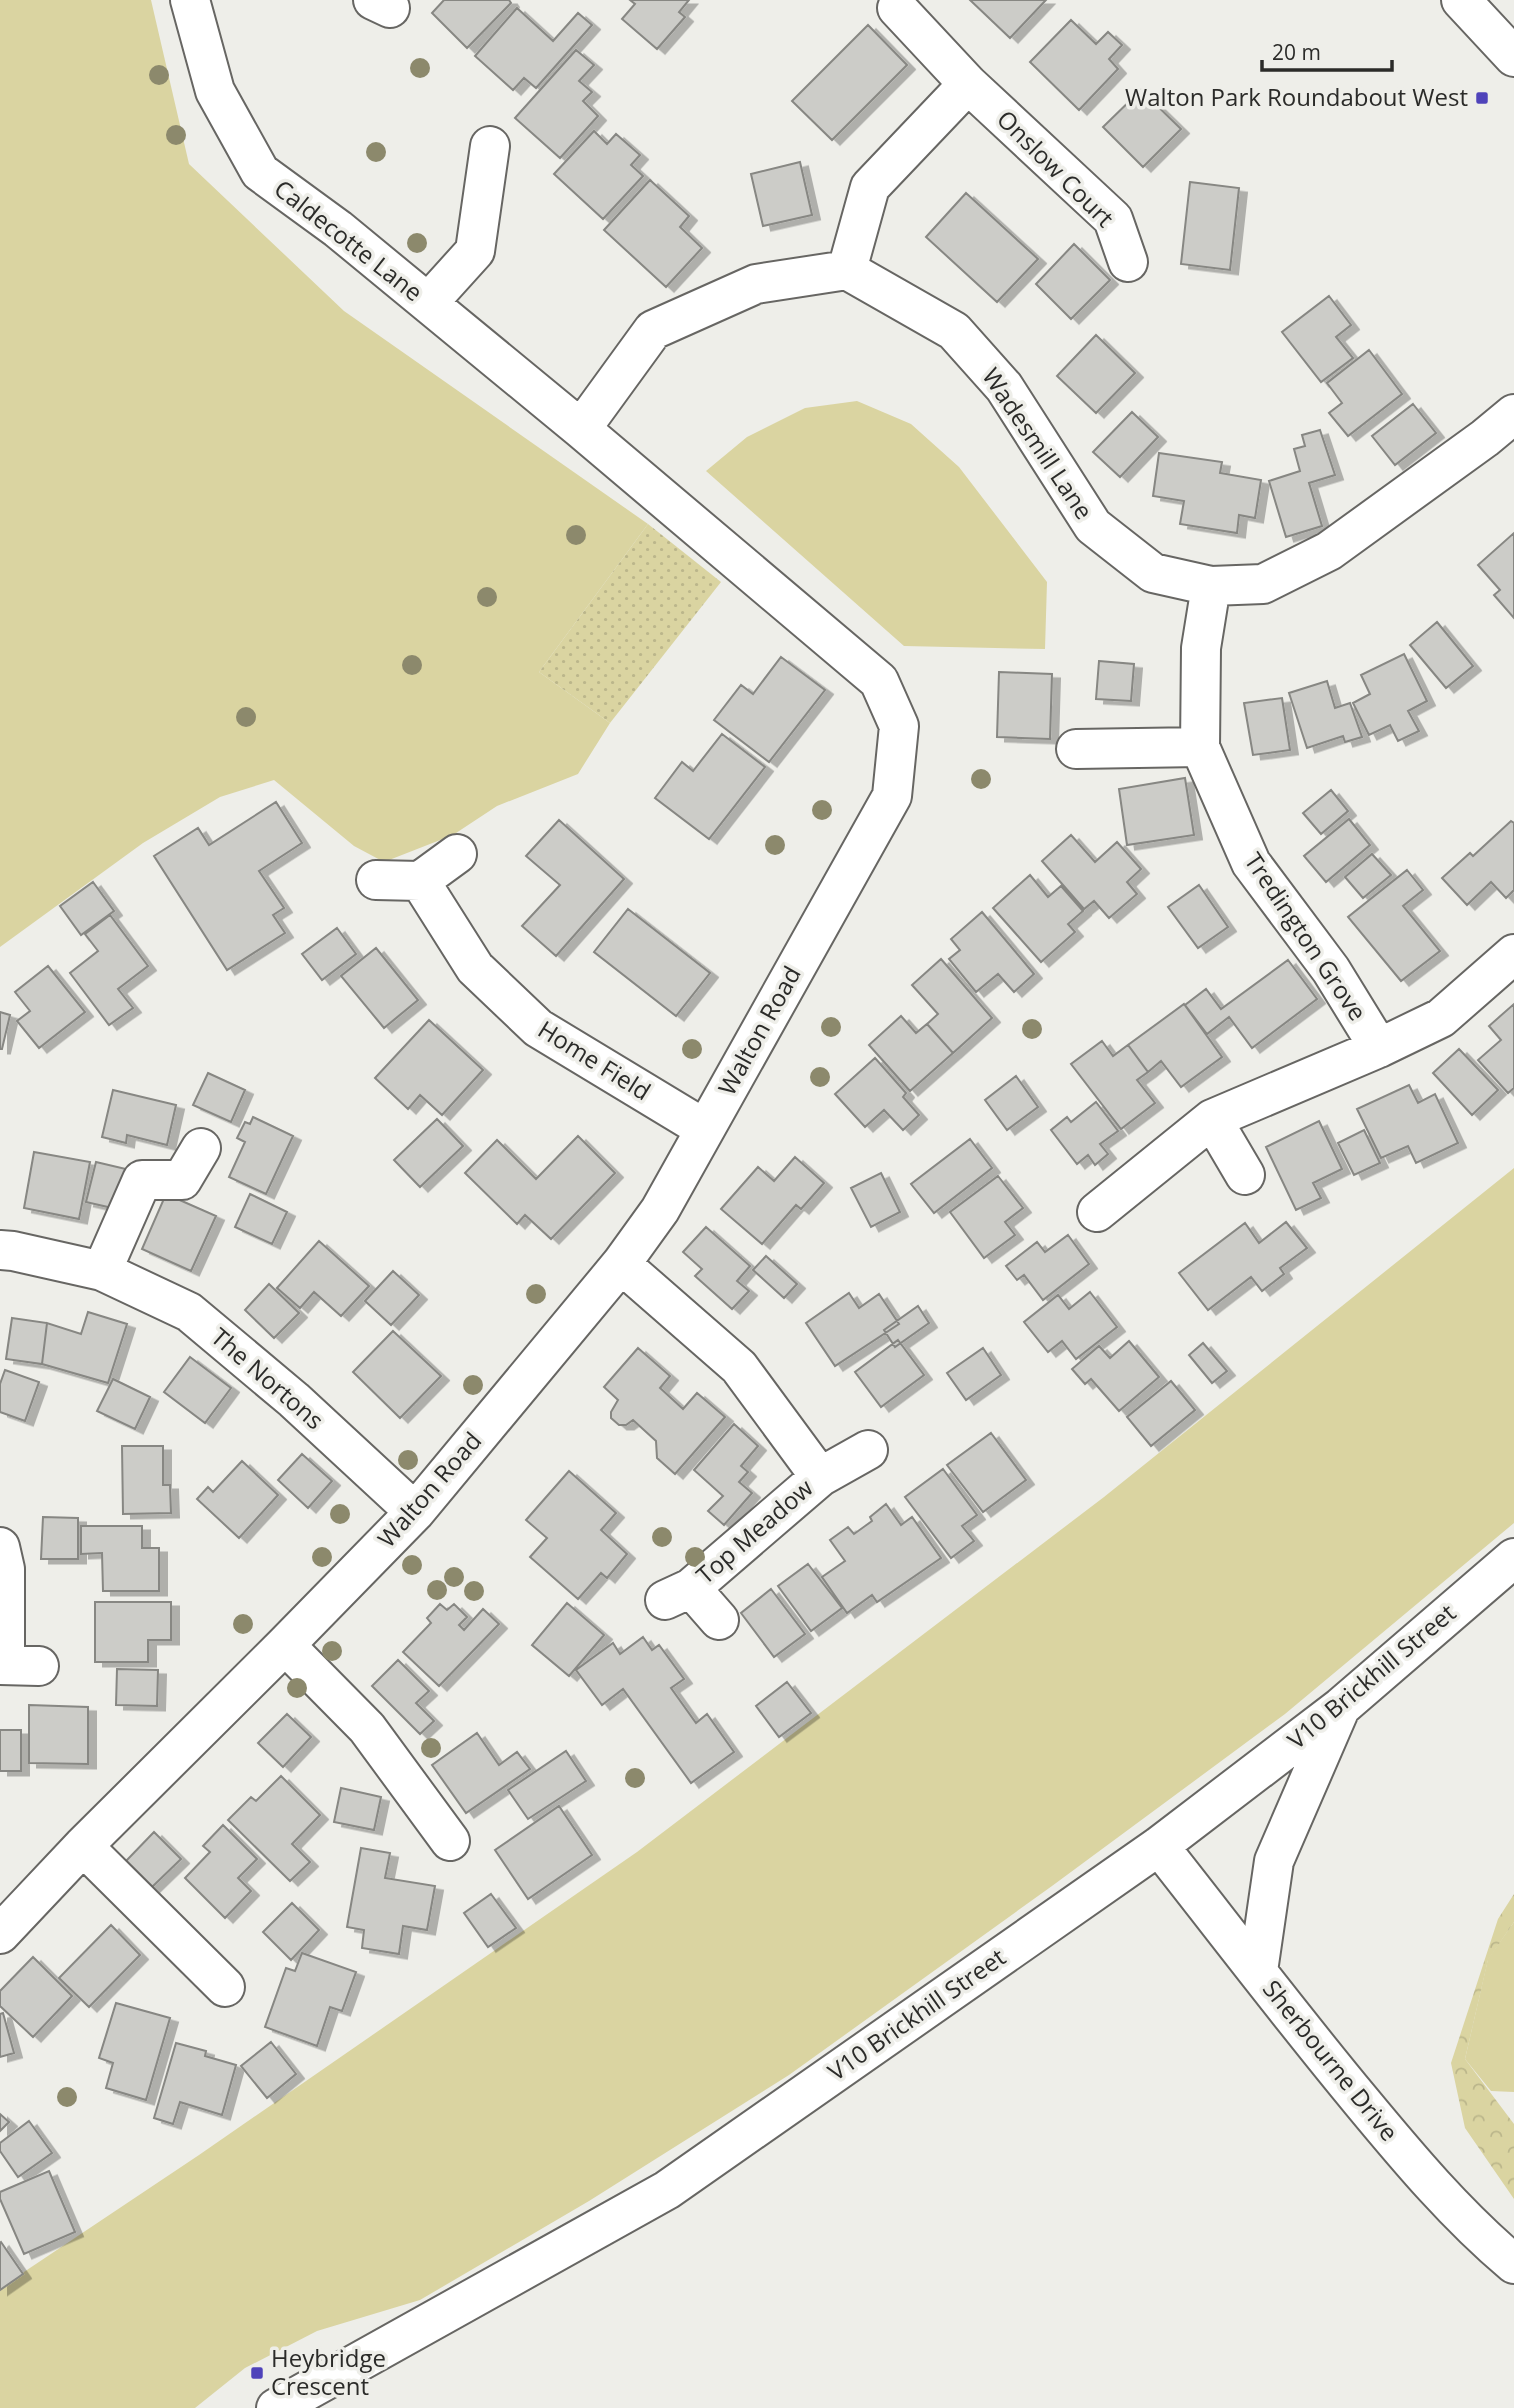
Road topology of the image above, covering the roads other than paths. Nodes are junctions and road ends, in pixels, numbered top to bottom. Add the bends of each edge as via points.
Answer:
1 (190, 0) edge
2 (1461, 0) edge
3 (897, 8) dead end
4 (1514, 57) edge
5 (968, 84) junction
6 (490, 146) dead end
7 (1128, 262) dead end
8 (848, 270) junction
9 (428, 303) junction
10 (1514, 414) edge
11 (581, 429) junction
12 (1211, 586) junction
13 (1200, 747) junction
14 (1076, 749) dead end
15 (457, 854) dead end
16 (376, 880) dead end
17 (420, 881) junction
18 (1514, 954) edge
19 (1380, 1048) junction
20 (1212, 1119) junction
21 (705, 1129) junction
22 (201, 1148) dead end
23 (1245, 1175) dead end
24 (1097, 1212) dead end
25 (0, 1250) edge
26 (621, 1264) junction
27 (102, 1271) junction
28 (868, 1450) dead end
29 (820, 1476) junction
30 (415, 1512) junction
31 (0, 1547) edge
32 (1514, 1558) edge
33 (719, 1620) dead end
34 (285, 1645) junction
35 (15, 1665) edge
36 (1341, 1707) junction
37 (450, 1841) dead end
38 (83, 1846) junction
39 (1158, 1846) junction
40 (0, 1934) edge
41 (1258, 1971) junction
42 (225, 1987) dead end
43 (1514, 2263) edge
44 (276, 2408) edge

1 - 9 main road, Caldecotte Lane via 215,91 260,172
2 - 4 main road
3 - 5 main road, Onslow Court
5 - 7 main road, Onslow Court via 1113,219
5 - 8 main road via 870,187
6 - 9 main road via 475,251
8 - 11 main road via 757,284 653,330
8 - 12 main road, Wadesmill Lane via 954,331 1004,387 1093,526 1153,573
9 - 11 main road, Caldecotte Lane
10 - 12 main road, Wadesmill Lane via 1329,551 1263,583
11 - 21 main road, Walton Road via 878,681 899,726 892,796
12 - 13 main road, Tredington Grove via 1201,648
13 - 14 main road
13 - 19 main road, Tredington Grove via 1251,863 1331,970
15 - 17 main road
16 - 17 main road
17 - 21 main road, Home Field via 475,968 538,1028
18 - 19 main road, Tredington Grove via 1441,1018
19 - 20 main road, Tredington Grove
20 - 23 main road
20 - 24 main road, Tredington Grove
21 - 26 main road, Walton Road via 660,1210
22 - 27 main road via 182,1180 142,1181
25 - 27 main road, The Nortons
26 - 29 main road, Top Meadow via 739,1367
26 - 30 main road, Walton Road
27 - 30 main road, The Nortons via 189,1312 294,1400
28 - 29 main road, Top Meadow
29 - 33 main road, Top Meadow via 678,1594
30 - 34 main road, Walton Road
31 - 35 main road
32 - 36 main road, V10 Brickhill Street
34 - 37 main road via 367,1728
34 - 38 main road, Walton Road
36 - 39 main road, V10 Brickhill Street
36 - 41 main road via 1274,1861
38 - 40 main road, Walton Road
38 - 42 main road
39 - 41 main road, Sherbourne Drive
39 - 44 main road, V10 Brickhill Street via 667,2190
41 - 43 main road, Sherbourne Drive via 1429,2183

